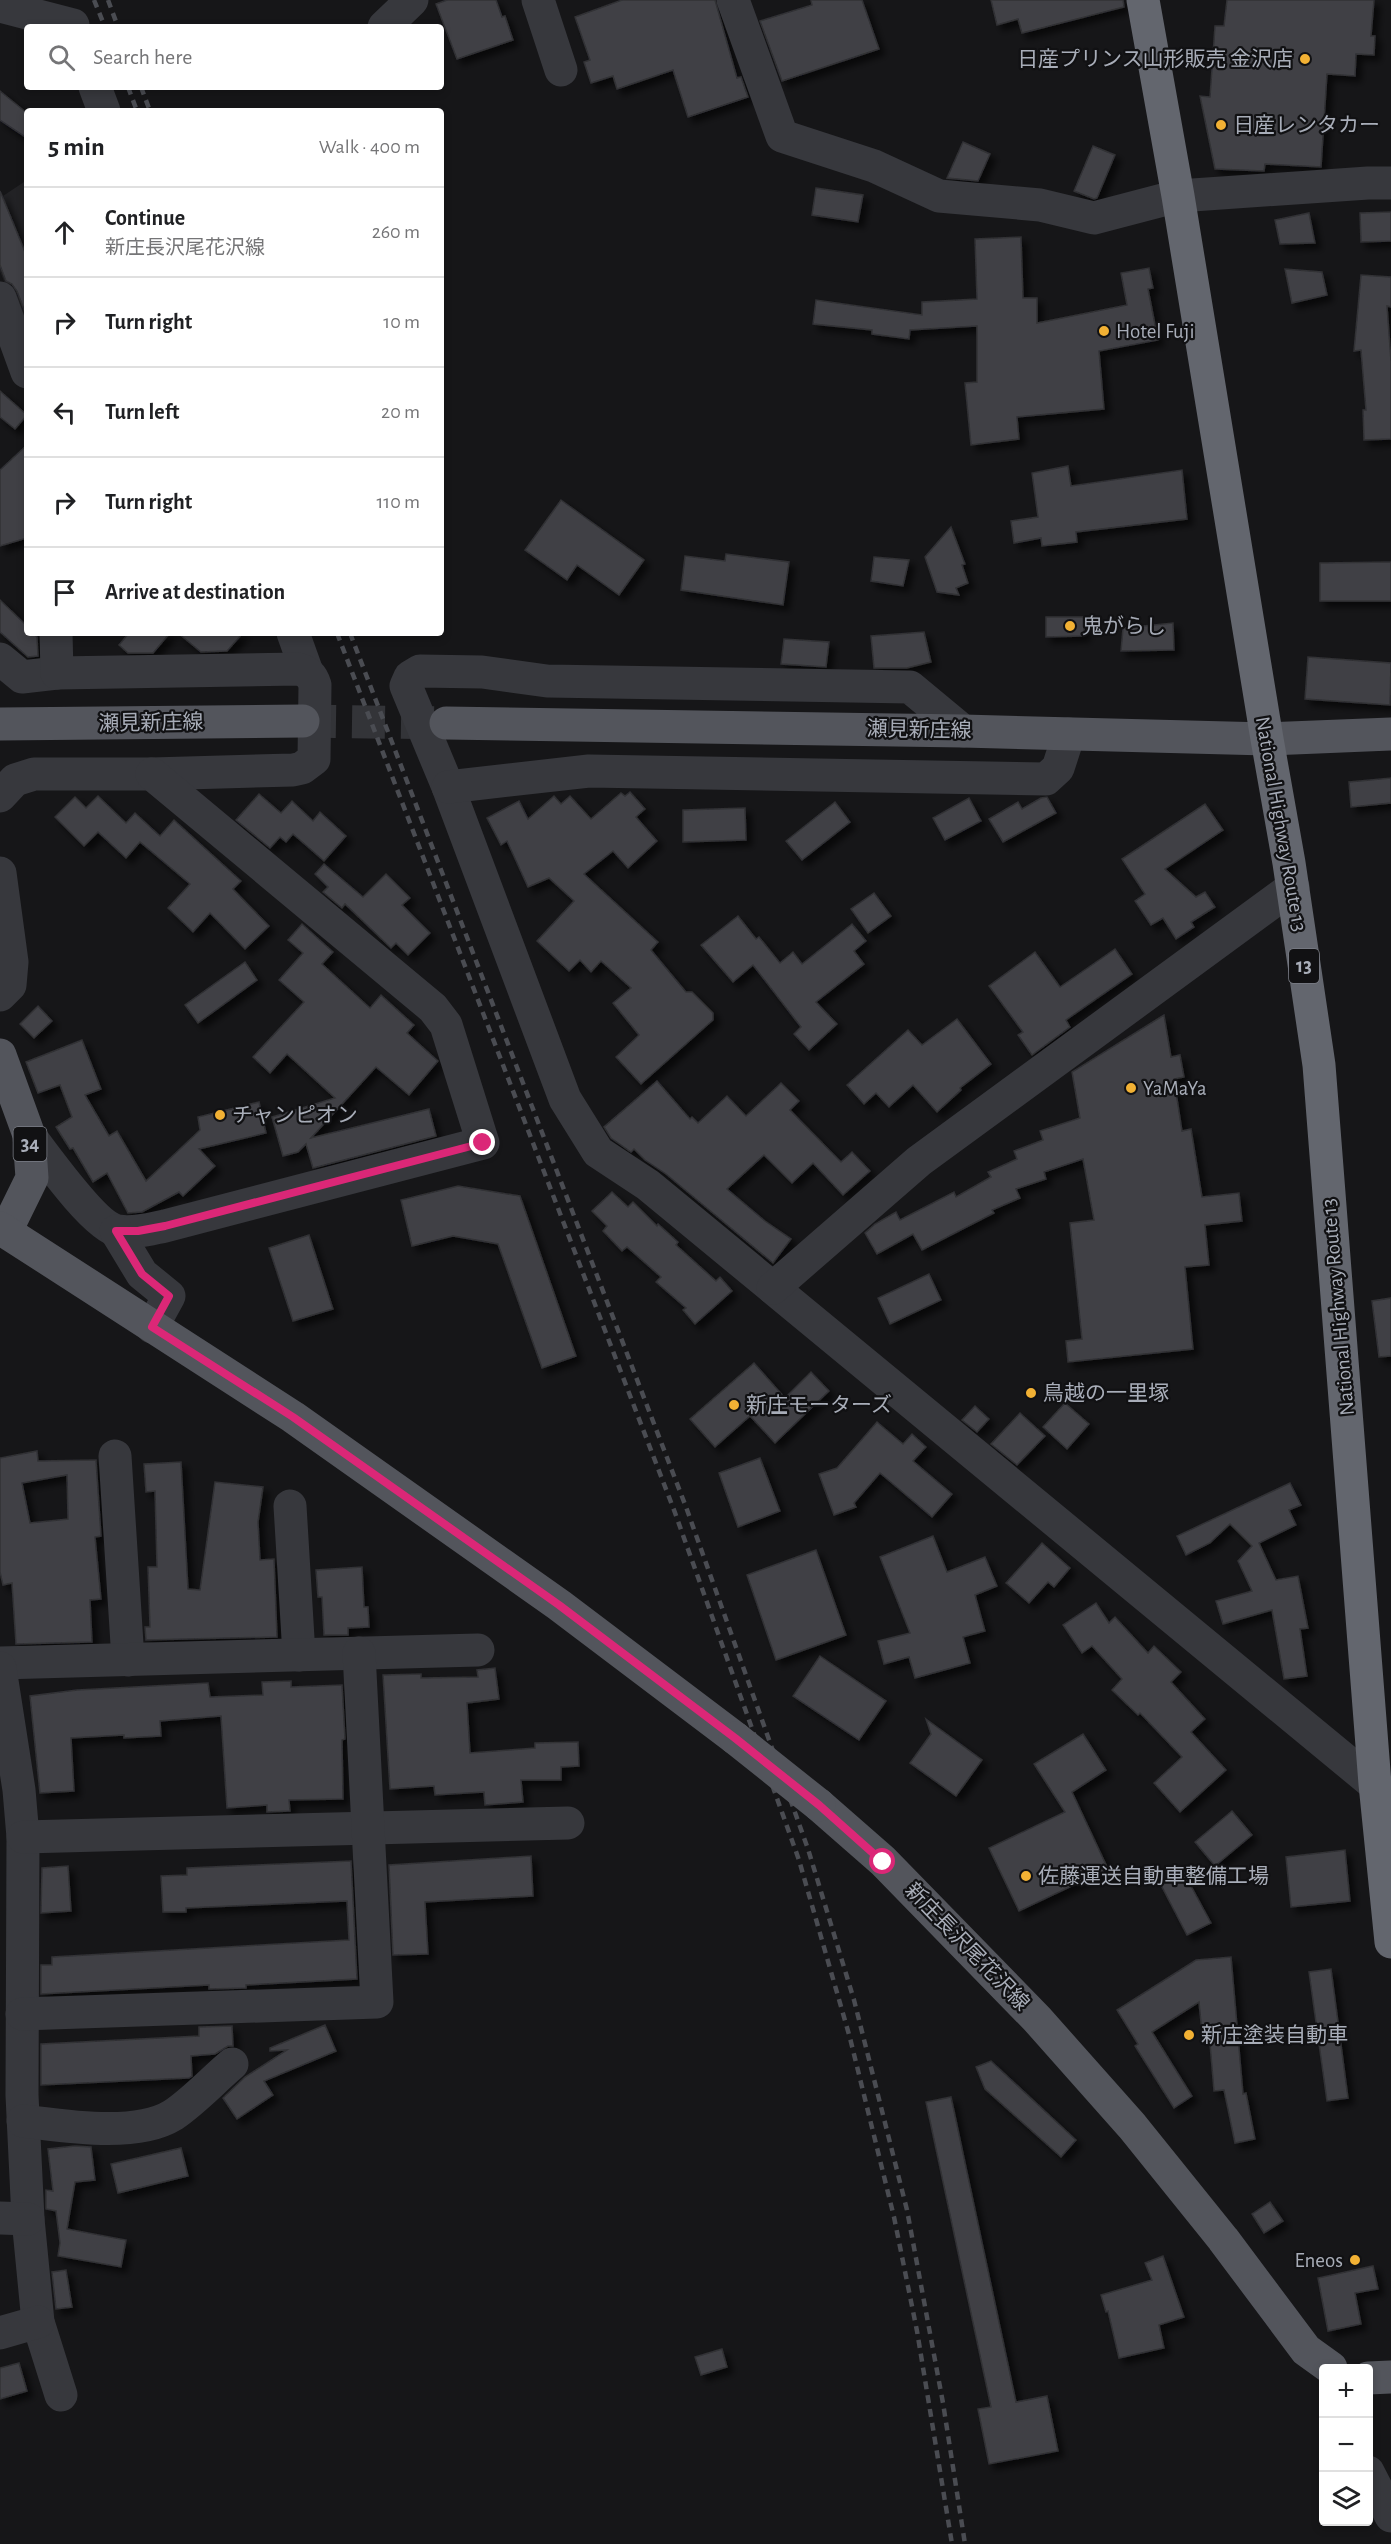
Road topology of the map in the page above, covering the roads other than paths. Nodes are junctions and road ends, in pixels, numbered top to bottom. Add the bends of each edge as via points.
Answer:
1 (412, 0) edge
2 (538, 0) edge
3 (733, 0) edge
4 (1143, 0) edge
5 (0, 6) edge
6 (70, 17) edge
7 (387, 24) edge
8 (561, 70) dead end
9 (96, 90) edge
10 (103, 108) edge
11 (1391, 183) edge
12 (1178, 196) junction
13 (0, 298) edge
14 (24, 364) edge
15 (56, 636) edge
16 (293, 636) edge
17 (0, 659) edge
18 (306, 672) junction
19 (57, 674) junction
20 (303, 721) tunnel mouth
21 (446, 723) tunnel mouth
22 (0, 724) edge
23 (963, 731) junction
24 (1069, 734) junction
25 (1391, 734) edge
26 (1267, 739) junction
27 (152, 774) junction
28 (448, 787) junction
29 (0, 796) edge
30 (0, 873) edge
31 (1293, 887) junction
32 (0, 995) edge
33 (0, 1055) edge
34 (29, 1136) junction
35 (116, 1231) junction
36 (2, 1232) edge
37 (773, 1288) junction
38 (152, 1327) junction
39 (116, 1456) dead end
40 (290, 1506) dead end
41 (478, 1650) dead end
42 (360, 1653) junction
43 (299, 1655) junction
44 (128, 1660) junction
45 (0, 1663) edge
46 (0, 1668) edge
47 (9, 1790) edge
48 (1383, 1791) edge
49 (568, 1823) dead end
50 (369, 1828) junction
51 (22, 1837) junction
52 (1391, 1942) edge
53 (22, 2014) junction
54 (232, 2064) dead end
55 (23, 2121) junction
56 (14, 2218) edge
57 (38, 2322) junction
58 (0, 2333) edge
59 (1319, 2359) edge
60 (1391, 2377) edge
61 (1373, 2378) edge
62 (61, 2395) dead end
63 (1373, 2482) edge
64 (1391, 2516) edge

1 - 7 street
2 - 8 street
3 - 12 street via 782,136 874,166 939,196 1040,205 1094,218
4 - 12 highway, National Highway Route 13 / 13
5 - 6 street
9 - 10 street
11 - 12 street
12 - 26 highway, National Highway Route 13 / 13
13 - 14 street
15 - 19 street
16 - 18 street
17 - 19 street via 22,677
18 - 19 street via 298,669
18 - 27 street via 315,685 316,751 309,764 293,770
20 - 22 main road, 瀬見新庄線
21 - 23 main road, 瀬見新庄線
23 - 24 main road, 瀬見新庄線
23 - 28 street via 910,687 547,681 482,672 420,671 410,677 406,686
24 - 26 main road, 瀬見新庄線
24 - 28 street via 1058,768 1046,779 589,771
25 - 26 main road, 瀬見新庄線
26 - 31 highway, National Highway Route 13 / 13
27 - 29 street via 34,774 15,780
27 - 35 street via 433,1008 446,1025 483,1143 165,1226
28 - 37 street via 565,1099 598,1152 648,1185
30 - 32 street via 12,962 10,985
31 - 37 street via 919,1161
31 - 48 highway, National Highway Route 13 / 13 via 1319,1065
33 - 34 main road, 34
34 - 35 street via 99,1222
34 - 36 main road, 34 via 32,1178
35 - 38 street via 142,1274 169,1296
36 - 38 main road, 新庄長沢尾花沢線
37 - 48 street
38 - 59 main road, 新庄長沢尾花沢線, bridge via 419,1504 559,1605 819,1805 891,1869 1037,2019 1132,2126
39 - 44 street
40 - 43 street
41 - 42 street
42 - 43 street
42 - 50 street
43 - 44 street
44 - 45 street
46 - 47 street
47 - 51 street
48 - 52 highway, National Highway Route 13 / 13
49 - 50 street
50 - 51 street
50 - 53 street via 377,2002
51 - 53 street
53 - 55 street
54 - 55 street via 173,2114 150,2125 66,2126
55 - 56 street
56 - 57 street
57 - 58 street
57 - 62 street
60 - 61 main road
63 - 64 street

